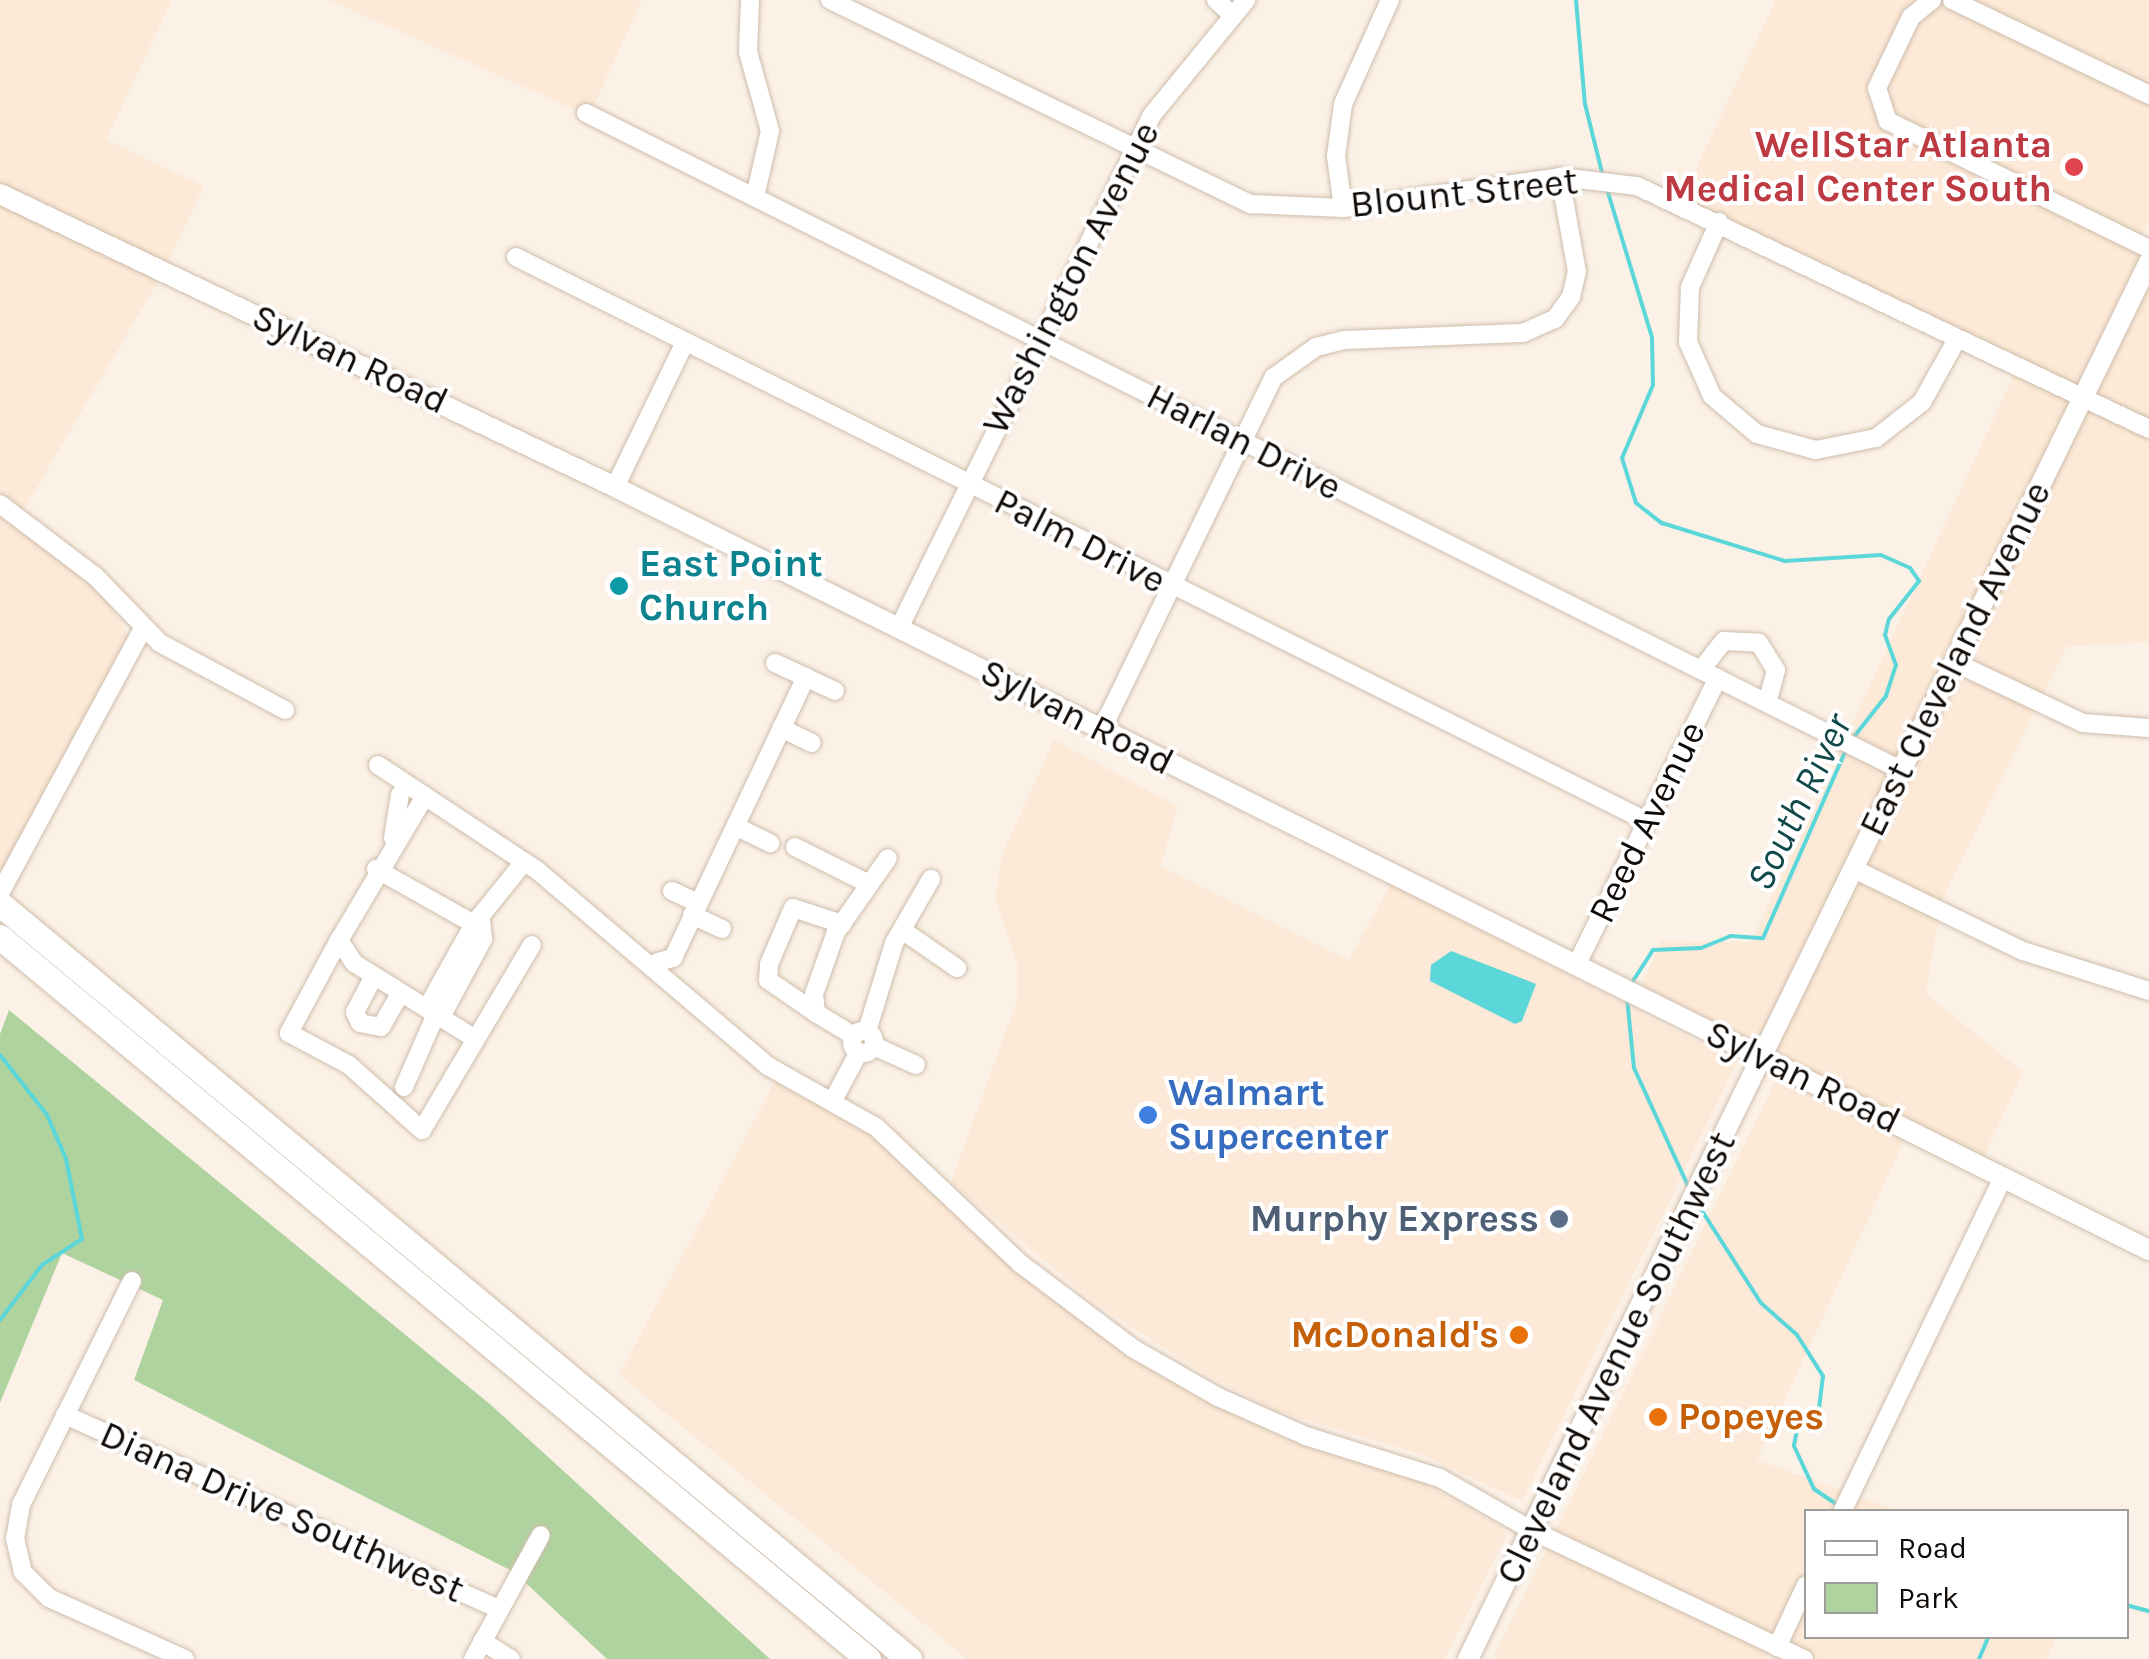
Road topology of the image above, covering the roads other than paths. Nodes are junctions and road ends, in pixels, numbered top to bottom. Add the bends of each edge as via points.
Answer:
1 (750, 0) edge
2 (830, 0) edge
3 (1216, 0) edge
4 (1246, 0) edge
5 (1390, 0) edge
6 (1932, 0) edge
7 (1952, 0) edge
8 (1232, 15) junction
9 (2149, 95) edge
10 (586, 113) dead end
11 (1132, 152) junction
12 (1560, 177) junction
13 (0, 194) edge
14 (755, 197) junction
15 (1343, 208) junction
16 (1719, 222) junction
17 (2149, 249) edge
18 (516, 257) dead end
19 (2149, 262) edge
20 (1037, 338) junction
21 (1956, 341) junction
22 (685, 342) junction
23 (2080, 399) junction
24 (2149, 429) edge
25 (1241, 440) junction
26 (967, 484) junction
27 (615, 487) junction
28 (0, 504) edge
29 (1171, 586) junction
30 (898, 628) junction
31 (142, 630) junction
32 (1954, 662) junction
33 (775, 663) dead end
34 (1710, 674) junction
35 (806, 676) junction
36 (835, 691) dead end
37 (1767, 703) junction
38 (285, 710) dead end
39 (781, 728) junction
40 (2149, 728) edge
41 (1102, 729) junction
42 (812, 743) dead end
43 (378, 765) dead end
44 (1901, 770) junction
45 (400, 795) dead end
46 (425, 796) junction
47 (1646, 821) junction
48 (736, 827) junction
49 (392, 843) junction
50 (770, 843) dead end
51 (796, 847) dead end
52 (888, 858) dead end
53 (524, 862) junction
54 (376, 869) junction
55 (1854, 869) junction
56 (931, 879) dead end
57 (869, 884) junction
58 (672, 891) dead end
59 (0, 893) edge
60 (0, 904) edge
61 (695, 909) junction
62 (477, 922) junction
63 (842, 924) junction
64 (722, 929) dead end
65 (902, 930) junction
66 (0, 937) edge
67 (339, 940) junction
68 (532, 945) dead end
69 (655, 964) junction
70 (1576, 966) junction
71 (957, 968) dead end
72 (374, 976) junction
73 (2149, 991) edge
74 (400, 994) junction
75 (435, 1013) junction
76 (816, 1013) junction
77 (475, 1039) junction
78 (863, 1041) junction
79 (1763, 1056) junction
80 (916, 1065) dead end
81 (404, 1087) dead end
82 (832, 1102) junction
83 (2003, 1178) junction
84 (2149, 1250) edge
85 (132, 1281) dead end
86 (65, 1415) junction
87 (1843, 1509) edge
88 (1531, 1530) junction
89 (541, 1535) dead end
90 (788, 1556) junction
91 (1804, 1589) edge
92 (499, 1610) junction
93 (482, 1641) junction
94 (1777, 1646) junction
95 (185, 1659) edge
96 (473, 1659) edge
97 (511, 1659) edge
98 (868, 1659) edge
99 (909, 1659) edge
100 (929, 1659) edge
101 (1468, 1659) edge
102 (1804, 1659) edge

1 - 14 street via 748,52 770,131
2 - 11 street, Blount Street
3 - 8 street
4 - 8 street, Washington Avenue
5 - 15 street via 1343,104 1336,156
6 - 17 street via 1911,17 1878,88 1888,121
7 - 9 street
8 - 11 street, Washington Avenue via 1174,82
10 - 14 street, Harlan Drive
11 - 15 street, Blount Street via 1250,204
11 - 20 street, Washington Avenue
12 - 15 street, Blount Street
12 - 16 street, Blount Street via 1637,186
12 - 25 street via 1577,272 1571,298 1555,318 1522,332 1316,346 1274,378
13 - 27 main road, Sylvan Road
14 - 20 street, Harlan Drive
16 - 21 street, Blount Street
16 - 21 street via 1690,286 1688,342 1712,396 1757,434 1816,450 1876,438 1922,402
18 - 22 street, Palm Drive
19 - 23 main road, East Cleveland Avenue
20 - 25 street, Harlan Drive
20 - 26 street, Washington Avenue
21 - 23 street, Blount Street
22 - 26 street, Palm Drive
22 - 27 street
23 - 24 street, Blount Street
23 - 32 main road, East Cleveland Avenue
25 - 29 street
25 - 34 street, Harlan Drive
26 - 29 street, Palm Drive
26 - 30 street, Washington Avenue
27 - 30 main road, Sylvan Road
28 - 31 street via 95,576
29 - 41 street
29 - 47 street, Palm Drive
30 - 41 main road, Sylvan Road
31 - 38 street
31 - 59 street
32 - 40 street via 2083,723
32 - 44 main road, East Cleveland Avenue
33 - 35 street
34 - 37 street, Harlan Drive
34 - 37 street via 1724,641 1759,642 1776,670
34 - 47 street, Reed Avenue
35 - 36 street
35 - 39 street
37 - 44 street, Harlan Drive
39 - 42 street
39 - 48 street
41 - 70 main road, Sylvan Road
43 - 46 street
44 - 55 main road, East Cleveland Avenue
45 - 49 street
46 - 49 street
46 - 53 street
47 - 70 street, Reed Avenue
48 - 50 street
48 - 61 street
49 - 54 street
51 - 57 street
52 - 57 street
53 - 62 street
53 - 69 street
54 - 62 street
54 - 67 street
55 - 73 street via 2023,951
55 - 79 main road, East Cleveland Avenue
56 - 65 street
57 - 63 street
58 - 61 street
60 - 90 highway via 297,1157
61 - 64 street
61 - 69 street via 675,947 665,948
62 - 75 street via 483,939
63 - 76 street via 821,966
63 - 76 street via 793,908 768,964 768,980
65 - 71 street
65 - 78 street
66 - 98 highway
67 - 72 street
67 - 77 street via 289,1033 349,1065 419,1130
68 - 77 street via 494,1018
69 - 82 street via 768,1066
70 - 79 main road, Sylvan Road
72 - 74 street
72 - 74 street via 355,1012 360,1023 381,1027
74 - 75 street
75 - 77 street
75 - 81 street
76 - 78 street
78 - 80 street
78 - 82 street
79 - 83 main road, Sylvan Road
79 - 88 main road, Cleveland Avenue Southwest
82 - 88 street via 876,1126 1021,1264 1134,1349 1218,1398 1306,1436 1440,1478
83 - 84 main road, Sylvan Road
83 - 87 street
85 - 86 street
86 - 92 street, Diana Drive Southwest
86 - 95 street via 16,1523 24,1572 49,1598
88 - 94 street
88 - 101 main road, Cleveland Avenue Southwest
89 - 92 street
90 - 99 highway
90 - 100 highway
91 - 94 street
92 - 93 street
93 - 96 street
93 - 97 street, Diana Drive Southwest
94 - 102 street

